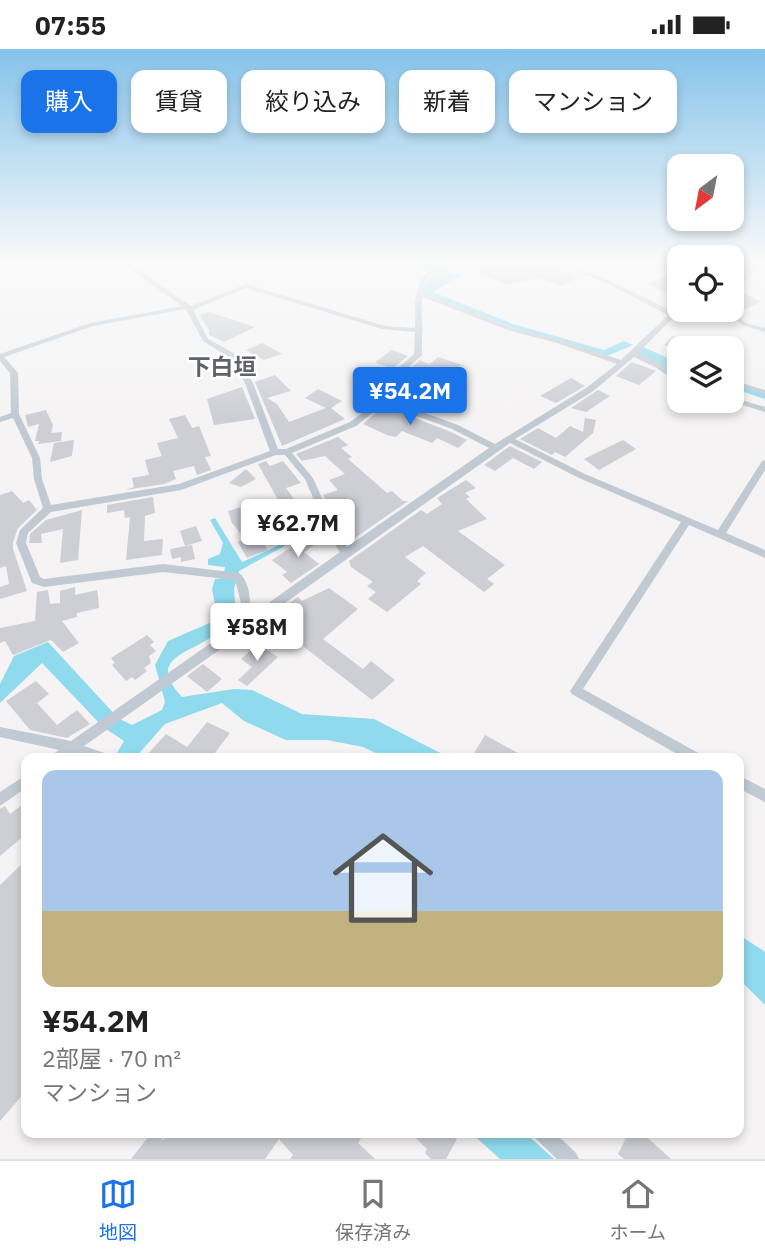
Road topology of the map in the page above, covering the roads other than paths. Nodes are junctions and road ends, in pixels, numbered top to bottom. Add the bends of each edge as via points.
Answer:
1 (154, 314) edge
2 (192, 314) edge
3 (337, 314) edge
4 (420, 314) edge
5 (470, 314) edge
6 (667, 319) edge
7 (742, 322) edge
8 (420, 330) junction
9 (765, 330) edge
10 (633, 354) junction
11 (1, 358) edge
12 (622, 363) junction
13 (667, 372) edge
14 (744, 386) edge
15 (765, 393) edge
16 (381, 400) junction
17 (744, 403) edge
18 (765, 410) edge
19 (15, 414) junction
20 (0, 420) edge
21 (511, 440) junction
22 (495, 448) junction
23 (275, 452) junction
24 (287, 452) junction
25 (764, 467) edge
26 (48, 509) junction
27 (686, 521) junction
28 (720, 535) junction
29 (346, 553) junction
30 (765, 554) edge
31 (243, 625) junction
32 (0, 732) edge
33 (72, 747) junction
34 (64, 753) edge
35 (89, 753) edge
36 (687, 753) edge
37 (744, 784) edge
38 (21, 785) edge
39 (765, 796) edge
40 (0, 800) edge
41 (547, 1138) edge
42 (570, 1159) edge

1 - 11 street via 92,324
2 - 23 street via 205,340 225,349 249,383
3 - 8 street via 384,328
4 - 8 street
5 - 12 street
6 - 10 street
7 - 9 street
8 - 16 street via 418,355 386,383
10 - 12 street
10 - 13 street
11 - 19 street via 14,373
12 - 21 street
14 - 15 street
16 - 22 street via 455,427
16 - 24 street via 353,424
17 - 18 street
19 - 20 street
19 - 26 street via 36,458
21 - 22 street
21 - 27 street
22 - 29 street
23 - 24 street
23 - 26 street via 181,487
24 - 29 street via 309,478
25 - 28 street
26 - 31 street via 23,533 21,543 36,580 53,583 163,568 239,577 246,603
27 - 28 street
27 - 36 street via 576,691
28 - 30 street
29 - 31 street
31 - 33 street
32 - 33 street
33 - 34 street
33 - 35 street
37 - 39 street
38 - 40 street
41 - 42 street

